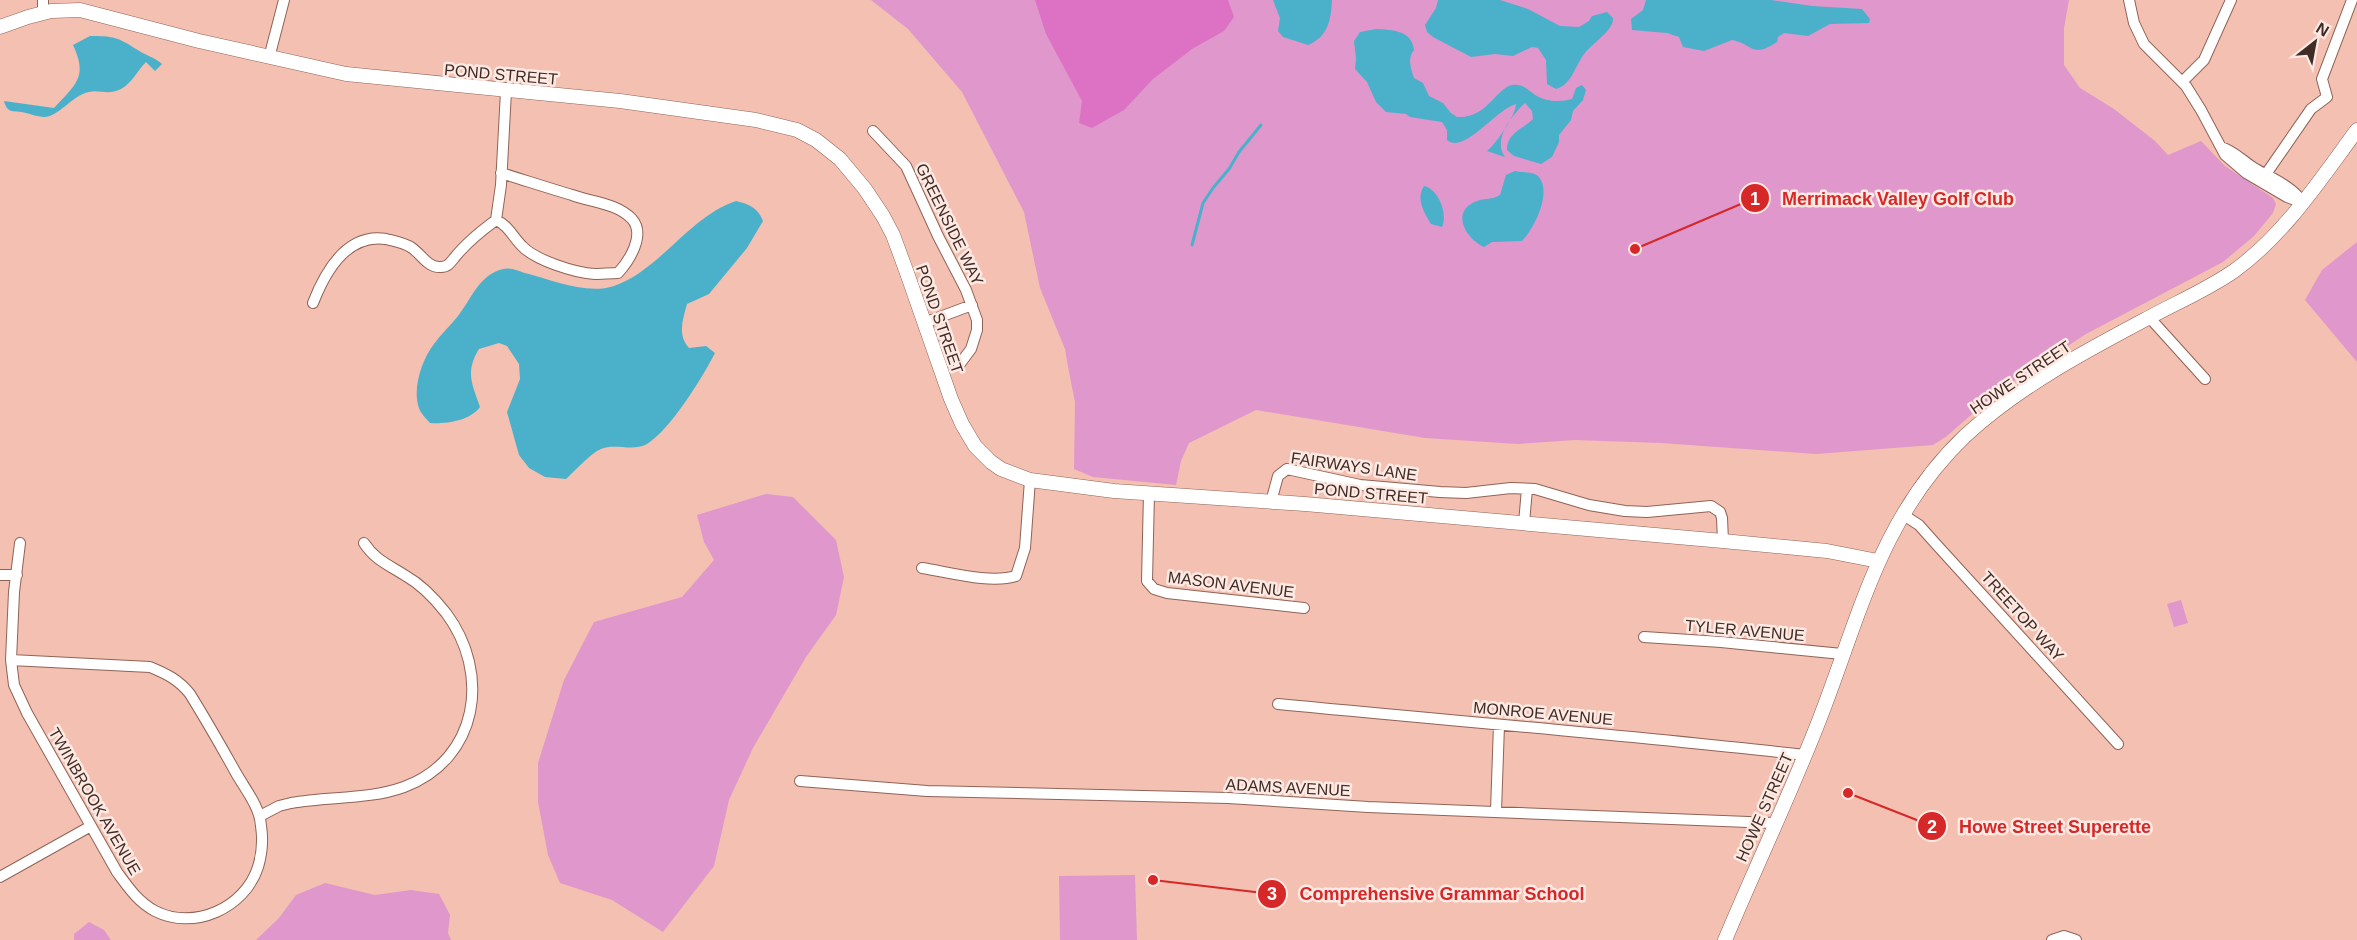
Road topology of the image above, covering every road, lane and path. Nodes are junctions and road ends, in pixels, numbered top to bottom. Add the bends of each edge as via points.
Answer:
1 (284, 0) edge
2 (2129, 0) edge
3 (2231, 0) edge
4 (2352, 0) edge
5 (43, 7) edge
6 (0, 27) edge
7 (269, 58) junction
8 (2182, 82) junction
9 (506, 92) junction
10 (2357, 130) edge
11 (873, 131) dead end
12 (2221, 147) junction
13 (501, 172) junction
14 (2266, 174) junction
15 (2303, 202) junction
16 (496, 220) junction
17 (313, 303) dead end
18 (972, 306) junction
19 (2150, 317) junction
20 (924, 323) junction
21 (959, 365) dead end
22 (2205, 379) dead end
23 (1030, 480) junction
24 (1527, 489) junction
25 (1149, 493) junction
26 (1271, 502) junction
27 (1902, 514) junction
28 (1524, 523) junction
29 (1722, 541) junction
30 (21, 543) dead end
31 (364, 543) dead end
32 (1878, 561) junction
33 (922, 568) dead end
34 (0, 575) edge
35 (17, 575) junction
36 (1304, 608) dead end
37 (1644, 638) dead end
38 (1842, 654) junction
39 (10, 660) junction
40 (1278, 704) dead end
41 (1499, 725) junction
42 (2118, 744) dead end
43 (1805, 755) junction
44 (800, 781) dead end
45 (1496, 812) junction
46 (260, 816) junction
47 (1774, 823) junction
48 (91, 826) junction
49 (0, 877) edge
50 (1725, 940) edge
51 (2052, 940) edge
52 (2076, 940) edge

1 - 7 street
2 - 8 street via 2144,44
3 - 8 street via 2204,60
4 - 14 street via 2322,79 2327,96 2311,109
5 - 6 street, POND STREET
5 - 7 street, POND STREET via 91,12
7 - 9 street, POND STREET via 377,79
8 - 12 street
9 - 13 street
9 - 20 street, POND STREET via 620,101 756,120 797,130 816,140 848,167 877,206 893,234
10 - 15 street, HOWE STREET
11 - 18 street, GREENSIDE WAY via 906,166
12 - 14 street
12 - 15 street via 2239,168 2287,197
13 - 16 street
13 - 16 street via 624,212 634,221 637,232 630,261 618,273 593,274 537,257 522,246 505,224
14 - 15 street
15 - 19 street, HOWE STREET via 2270,241 2240,266
16 - 17 street via 448,266 431,266 410,247 395,241 378,238 357,243 328,271
18 - 20 street, GREENSIDE WAY
18 - 21 street, GREENSIDE WAY via 977,320 976,336 968,357
19 - 22 street
19 - 27 street, HOWE STREET via 2057,369 1985,419 1942,459
20 - 23 street, POND STREET via 951,399 972,442 991,462
23 - 25 street, POND STREET
23 - 33 street via 1024,548 1016,576 990,578
24 - 26 street, FAIRWAYS LANE via 1440,492 1360,485 1287,469 1278,476
24 - 28 street
24 - 29 street, FAIRWAYS LANE via 1625,511 1711,506 1722,518
25 - 26 street, POND STREET
25 - 36 street, MASON AVENUE via 1146,567 1147,581 1154,589
26 - 28 street, POND STREET
27 - 32 street, HOWE STREET
27 - 42 street, TREETOP WAY via 1919,525 2014,626
28 - 29 street, POND STREET
29 - 32 street, POND STREET via 1827,551
30 - 35 street, TWINBROOK AVENUE
31 - 46 street via 385,565 431,596 457,629 468,653 473,678 471,712 465,729 440,764 404,787 374,795 291,803
32 - 38 street, HOWE STREET
34 - 35 street
35 - 39 street, TWINBROOK AVENUE
37 - 38 street, TYLER AVENUE
38 - 43 street, HOWE STREET
39 - 46 street, TWINBROOK AVENUE via 150,667 167,674 190,694
39 - 48 street, TWINBROOK AVENUE via 14,685 27,713
40 - 41 street, MONROE AVENUE
41 - 43 street, MONROE AVENUE
41 - 45 street
43 - 47 street, HOWE STREET
44 - 45 street, ADAMS AVENUE via 927,791 1216,798
45 - 47 street, ADAMS AVENUE
46 - 48 street, TWINBROOK AVENUE via 262,847 254,878 233,903 194,919 162,914 136,897
47 - 50 street, HOWE STREET
48 - 49 street
51 - 52 street via 2064,936

